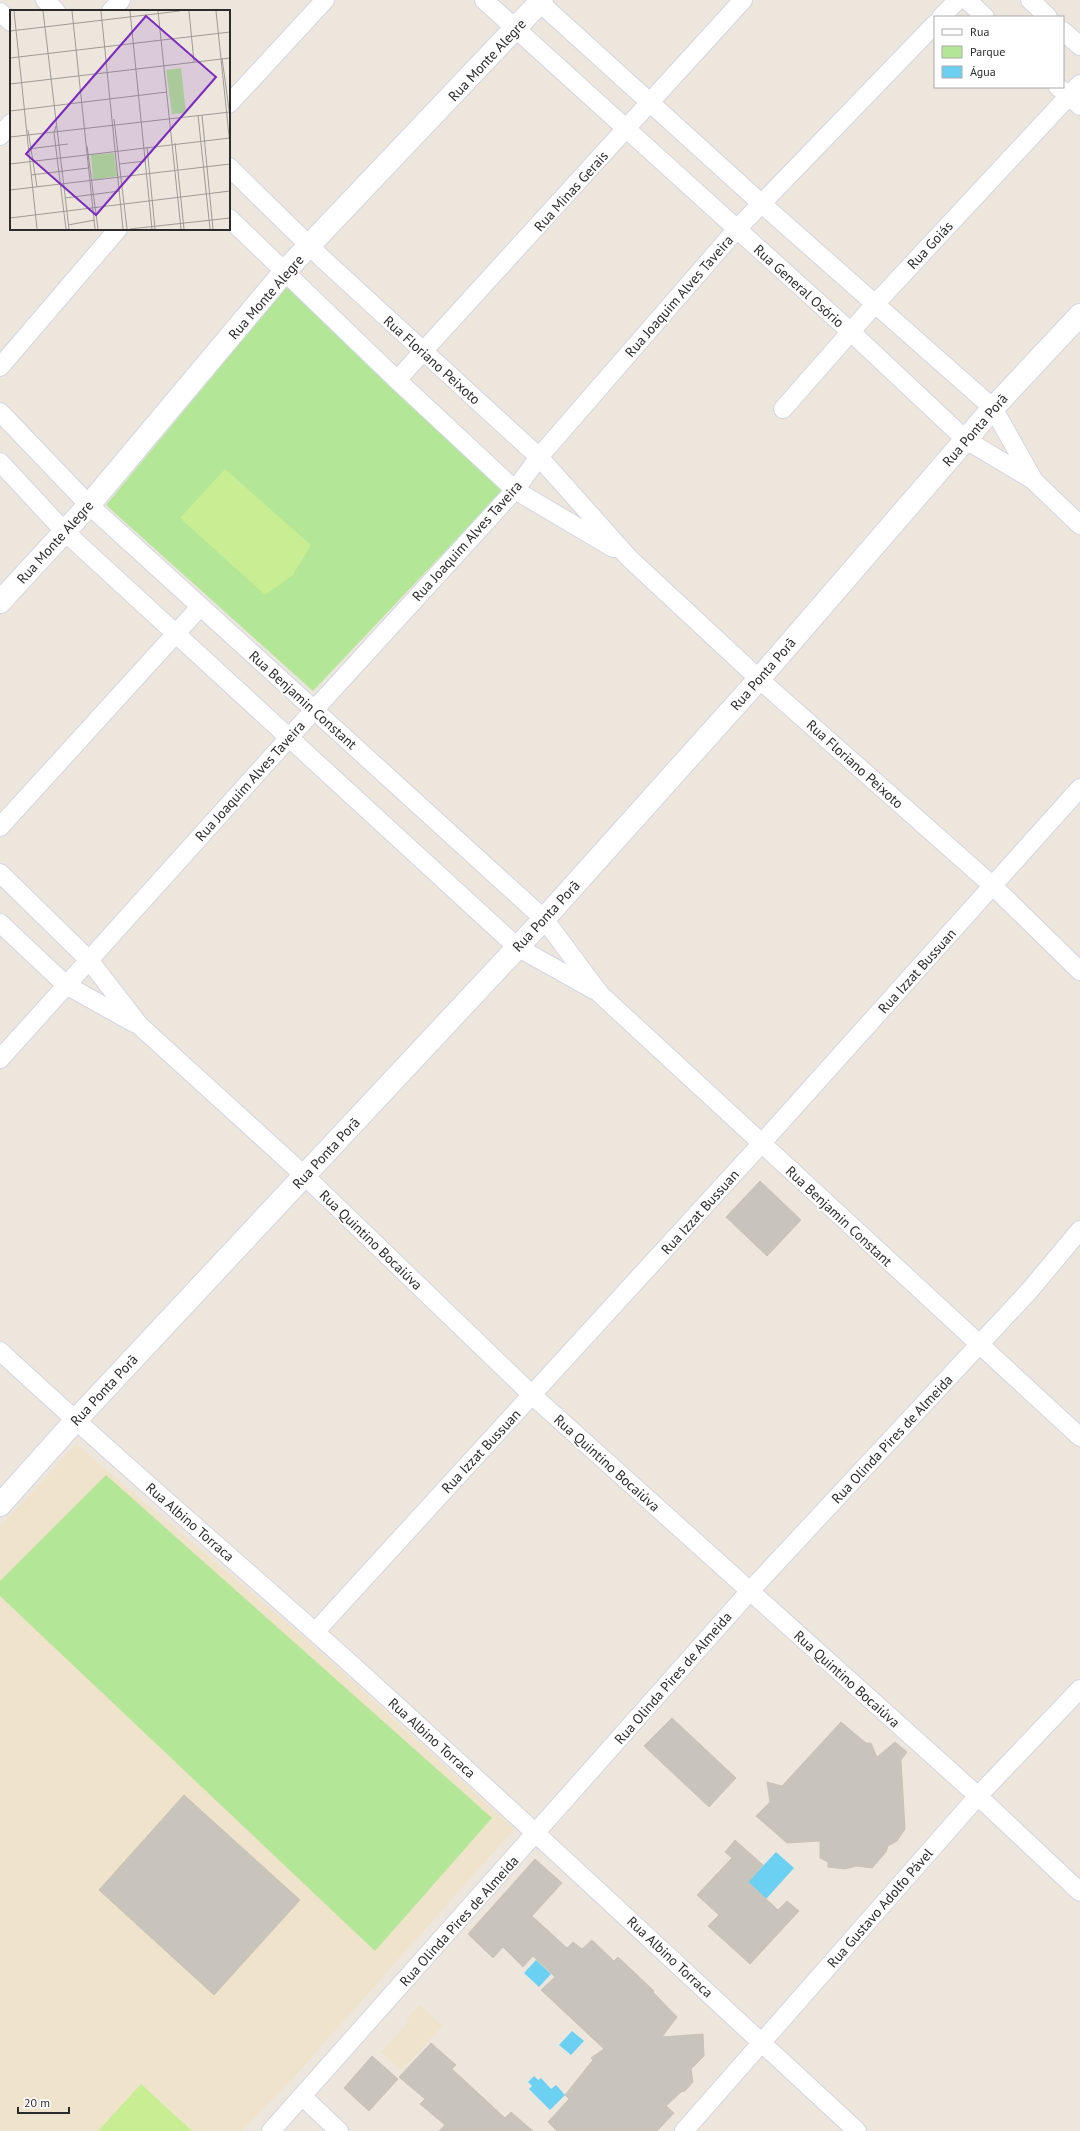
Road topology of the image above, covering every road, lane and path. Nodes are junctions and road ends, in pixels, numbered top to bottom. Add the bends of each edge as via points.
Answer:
1 (45, 0) edge
2 (121, 0) edge
3 (325, 0) edge
4 (484, 0) edge
5 (743, 0) edge
6 (958, 0) edge
7 (967, 0) edge
8 (1030, 0) edge
9 (540, 1) edge
10 (55, 10) edge
11 (112, 10) edge
12 (0, 12) edge
13 (942, 16) edge
14 (984, 16) edge
15 (1047, 16) edge
16 (10, 21) edge
17 (934, 25) edge
18 (516, 29) junction
19 (1064, 31) edge
20 (1080, 46) edge
21 (1072, 93) edge
22 (651, 101) junction
23 (230, 103) edge
24 (10, 124) edge
25 (626, 130) junction
26 (0, 136) edge
27 (230, 168) edge
28 (762, 204) junction
29 (230, 219) edge
30 (117, 230) edge
31 (736, 230) junction
32 (310, 247) junction
33 (285, 271) junction
34 (876, 303) junction
35 (1080, 315) edge
36 (852, 333) junction
37 (423, 352) junction
38 (0, 367) edge
39 (397, 380) junction
40 (993, 408) junction
41 (783, 409) dead end
42 (0, 412) edge
43 (966, 440) junction
44 (539, 457) junction
45 (0, 462) edge
46 (1033, 480) junction
47 (515, 490) junction
48 (89, 505) junction
49 (1080, 525) edge
50 (64, 531) junction
51 (629, 558) junction
52 (0, 602) edge
53 (200, 607) junction
54 (176, 634) junction
55 (759, 679) junction
56 (314, 710) junction
57 (289, 738) junction
58 (1080, 788) edge
59 (0, 827) edge
60 (0, 873) edge
61 (993, 886) junction
62 (544, 919) junction
63 (0, 923) edge
64 (517, 947) junction
65 (89, 960) junction
66 (1080, 971) edge
67 (66, 985) junction
68 (600, 994) junction
69 (140, 1026) junction
70 (0, 1059) edge
71 (761, 1144) junction
72 (305, 1176) junction
73 (1080, 1230) edge
74 (979, 1345) junction
75 (0, 1351) edge
76 (532, 1396) junction
77 (75, 1421) junction
78 (1080, 1437) edge
79 (0, 1505) edge
80 (749, 1592) junction
81 (315, 1632) junction
82 (1080, 1689) edge
83 (978, 1796) junction
84 (537, 1833) junction
85 (1080, 1892) edge
86 (762, 2044) junction
87 (303, 2097) junction
88 (271, 2131) edge
89 (339, 2131) edge
90 (684, 2131) edge
91 (857, 2131) edge

1 - 10 street
2 - 11 street
3 - 23 street
4 - 18 street, Rua General Osório
5 - 22 street, Rua Minas Gerais
6 - 13 street
7 - 14 street
8 - 15 street
9 - 18 street, Rua Monte Alegre
9 - 22 street, Rua General Osório
12 - 16 street
17 - 28 street, Rua Joaquim Alves Taveira
18 - 25 street, Rua General Osório
18 - 32 street, Rua Monte Alegre
19 - 20 street
21 - 34 street, Rua Goiás
22 - 25 street, Rua Minas Gerais
22 - 28 street, Rua General Osório
24 - 26 street
25 - 31 street, Rua General Osório
25 - 37 street, Rua Minas Gerais
27 - 32 street, Rua Floriano Peixoto
28 - 31 street, Rua Joaquim Alves Taveira
28 - 34 street, Rua General Osório
29 - 33 street, Rua Floriano Peixoto
30 - 38 street
31 - 36 street, Rua General Osório
31 - 44 street, Rua Joaquim Alves Taveira
32 - 33 street, Rua Monte Alegre
32 - 37 street, Rua Floriano Peixoto
33 - 39 street, Rua Floriano Peixoto
33 - 48 street, Rua Monte Alegre
34 - 36 street, Rua Goiás
34 - 40 street, Rua General Osório
35 - 40 street, Rua Ponta Porã
36 - 41 street, Rua Goiás
36 - 43 street, Rua General Osório
37 - 39 street, Rua Minas Gerais
37 - 44 street, Rua Floriano Peixoto
39 - 47 street, Rua Floriano Peixoto
40 - 43 street, Rua Ponta Porã
40 - 46 street, Rua General Osório
42 - 48 street, Rua Benjamin Constant
43 - 46 street, Rua General Osório
43 - 55 street, Rua Ponta Porã
44 - 47 street, Rua Joaquim Alves Taveira
44 - 51 street, Rua Floriano Peixoto
45 - 50 street, Rua Benjamin Constant
46 - 49 street, Rua General Osório
47 - 51 street, Rua Floriano Peixoto
47 - 56 street, Rua Joaquim Alves Taveira
48 - 50 street, Rua Monte Alegre
48 - 53 street, Rua Benjamin Constant
50 - 52 street, Rua Monte Alegre
50 - 54 street, Rua Benjamin Constant
51 - 55 street, Rua Floriano Peixoto
53 - 54 street
53 - 56 street, Rua Benjamin Constant
54 - 57 street, Rua Benjamin Constant
54 - 59 street
55 - 61 street, Rua Floriano Peixoto
55 - 62 street, Rua Ponta Porã
56 - 57 street, Rua Joaquim Alves Taveira
56 - 62 street, Rua Benjamin Constant
57 - 64 street, Rua Benjamin Constant
57 - 65 street, Rua Joaquim Alves Taveira
58 - 61 street, Rua Izzat Bussuan
60 - 65 street, Rua Quintino Bocaiúva
61 - 66 street, Rua Floriano Peixoto
61 - 71 street, Rua Izzat Bussuan
62 - 64 street, Rua Ponta Porã
62 - 68 street, Rua Benjamin Constant
63 - 67 street, Rua Quintino Bocaiúva
64 - 68 street, Rua Benjamin Constant
64 - 72 street, Rua Ponta Porã
65 - 67 street, Rua Joaquim Alves Taveira
65 - 69 street, Rua Quintino Bocaiúva
67 - 69 street, Rua Quintino Bocaiúva
67 - 70 street, Rua Joaquim Alves Taveira
68 - 71 street, Rua Benjamin Constant
69 - 72 street, Rua Quintino Bocaiúva
71 - 74 street, Rua Benjamin Constant
71 - 76 street, Rua Izzat Bussuan
72 - 76 street, Rua Quintino Bocaiúva
72 - 77 street, Rua Ponta Porã
73 - 74 street, Rua Olinda Pires de Almeida via 1030,1290
74 - 78 street, Rua Benjamin Constant
74 - 80 street, Rua Olinda Pires de Almeida
75 - 77 street, Rua Albino Torraca
76 - 80 street, Rua Quintino Bocaiúva
76 - 81 street, Rua Izzat Bussuan
77 - 79 street, Rua Ponta Porã
77 - 81 street, Rua Albino Torraca
80 - 83 street, Rua Quintino Bocaiúva
80 - 84 street, Rua Olinda Pires de Almeida
81 - 84 street, Rua Albino Torraca
82 - 83 street, Rua Gustavo Adolfo Pável
83 - 85 street, Rua Quintino Bocaiúva
83 - 86 street, Rua Gustavo Adolfo Pável
84 - 86 street, Rua Albino Torraca
84 - 87 street, Rua Olinda Pires de Almeida
86 - 90 street, Rua Gustavo Adolfo Pável
86 - 91 street, Rua Albino Torraca
87 - 88 street, Rua Olinda Pires de Almeida
87 - 89 street

